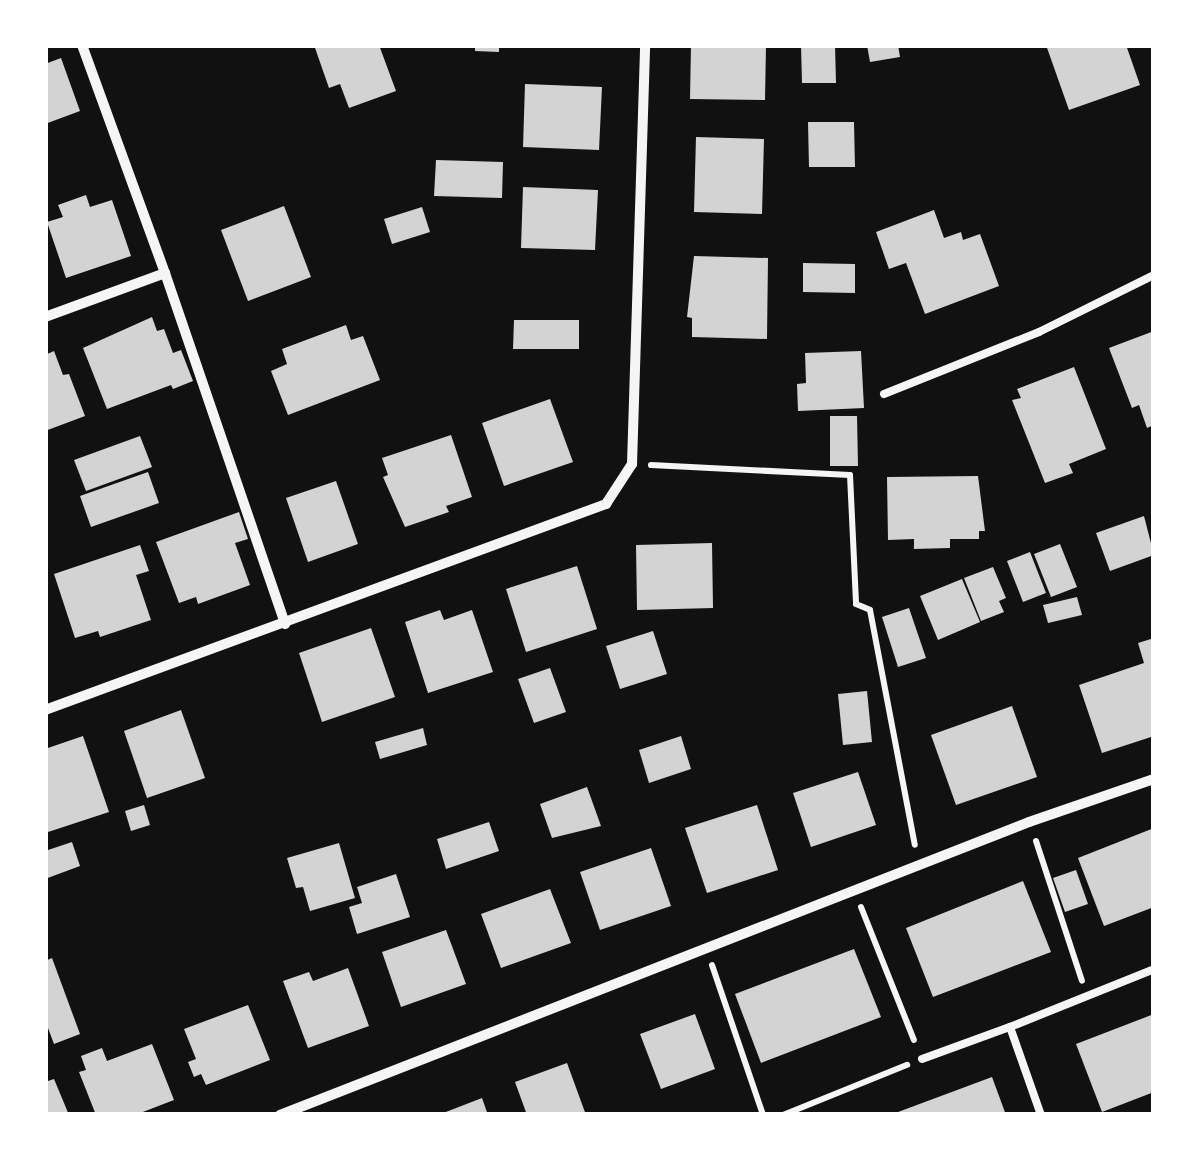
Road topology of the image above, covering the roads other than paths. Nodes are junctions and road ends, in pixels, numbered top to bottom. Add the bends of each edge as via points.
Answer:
1 (82, 45) edge
2 (645, 45) edge
3 (165, 272) junction
4 (1154, 275) edge
5 (45, 317) edge
6 (884, 394) dead end
7 (285, 624) junction
8 (45, 710) edge
9 (1154, 779) edge
10 (1154, 969) edge
11 (1010, 1027) junction
12 (922, 1060) road end
13 (280, 1115) edge
14 (1041, 1115) edge

1 - 3 street
2 - 7 street via 632,464 606,504
3 - 5 street
3 - 7 street
4 - 6 lane via 1039,332
7 - 8 street
9 - 13 street
10 - 11 lane
11 - 12 lane
11 - 14 lane

